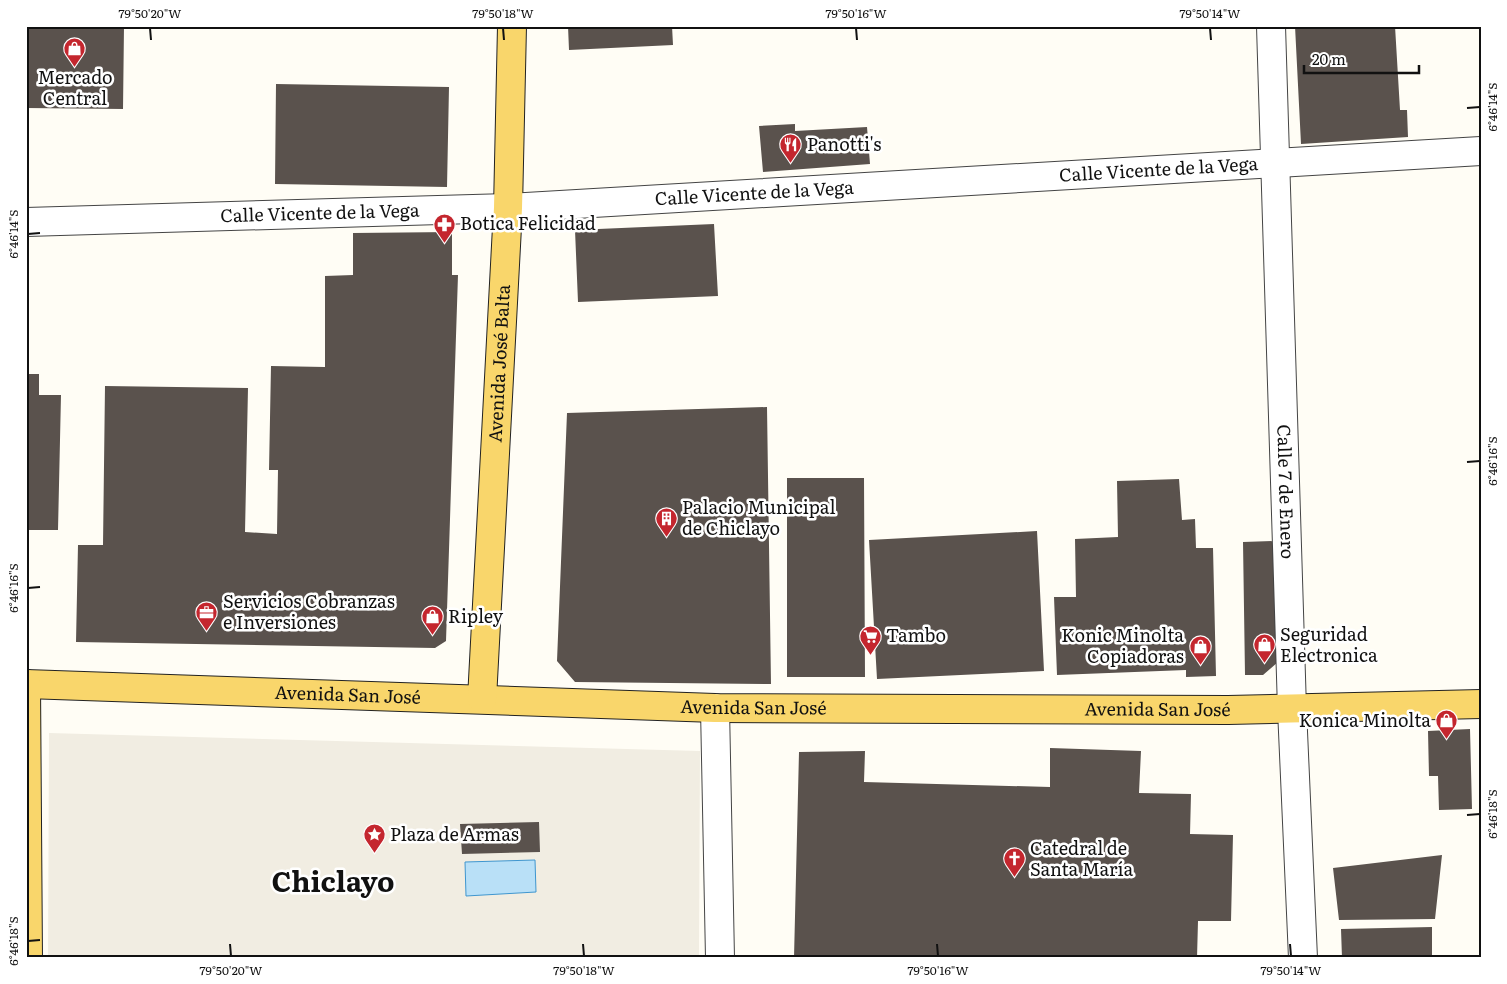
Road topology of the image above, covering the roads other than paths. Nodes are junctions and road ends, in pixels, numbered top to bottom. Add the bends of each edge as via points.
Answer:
1 (512, 26) edge
2 (1271, 26) edge
3 (1481, 151) edge
4 (1275, 162) junction
5 (508, 208) junction
6 (26, 222) edge
7 (26, 684) edge
8 (482, 699) junction
9 (1481, 704) edge
10 (715, 708) junction
11 (1292, 709) junction
12 (28, 958) edge
13 (720, 958) edge
14 (1303, 958) edge

1 - 5 main road, Avenida José Balta
2 - 4 street, Calle 7 de Enero
3 - 4 street, Calle Vicente de la Vega
4 - 5 street, Calle Vicente de la Vega
4 - 11 street, Calle 7 de Enero
5 - 6 street, Calle Vicente de la Vega
5 - 8 main road, Avenida José Balta
7 - 8 main road, Avenida San José
7 - 12 main road
8 - 10 main road, Avenida San José
9 - 11 main road, Avenida San José
10 - 11 main road, Avenida San José
10 - 13 street
11 - 14 street, Calle 7 de Enero

